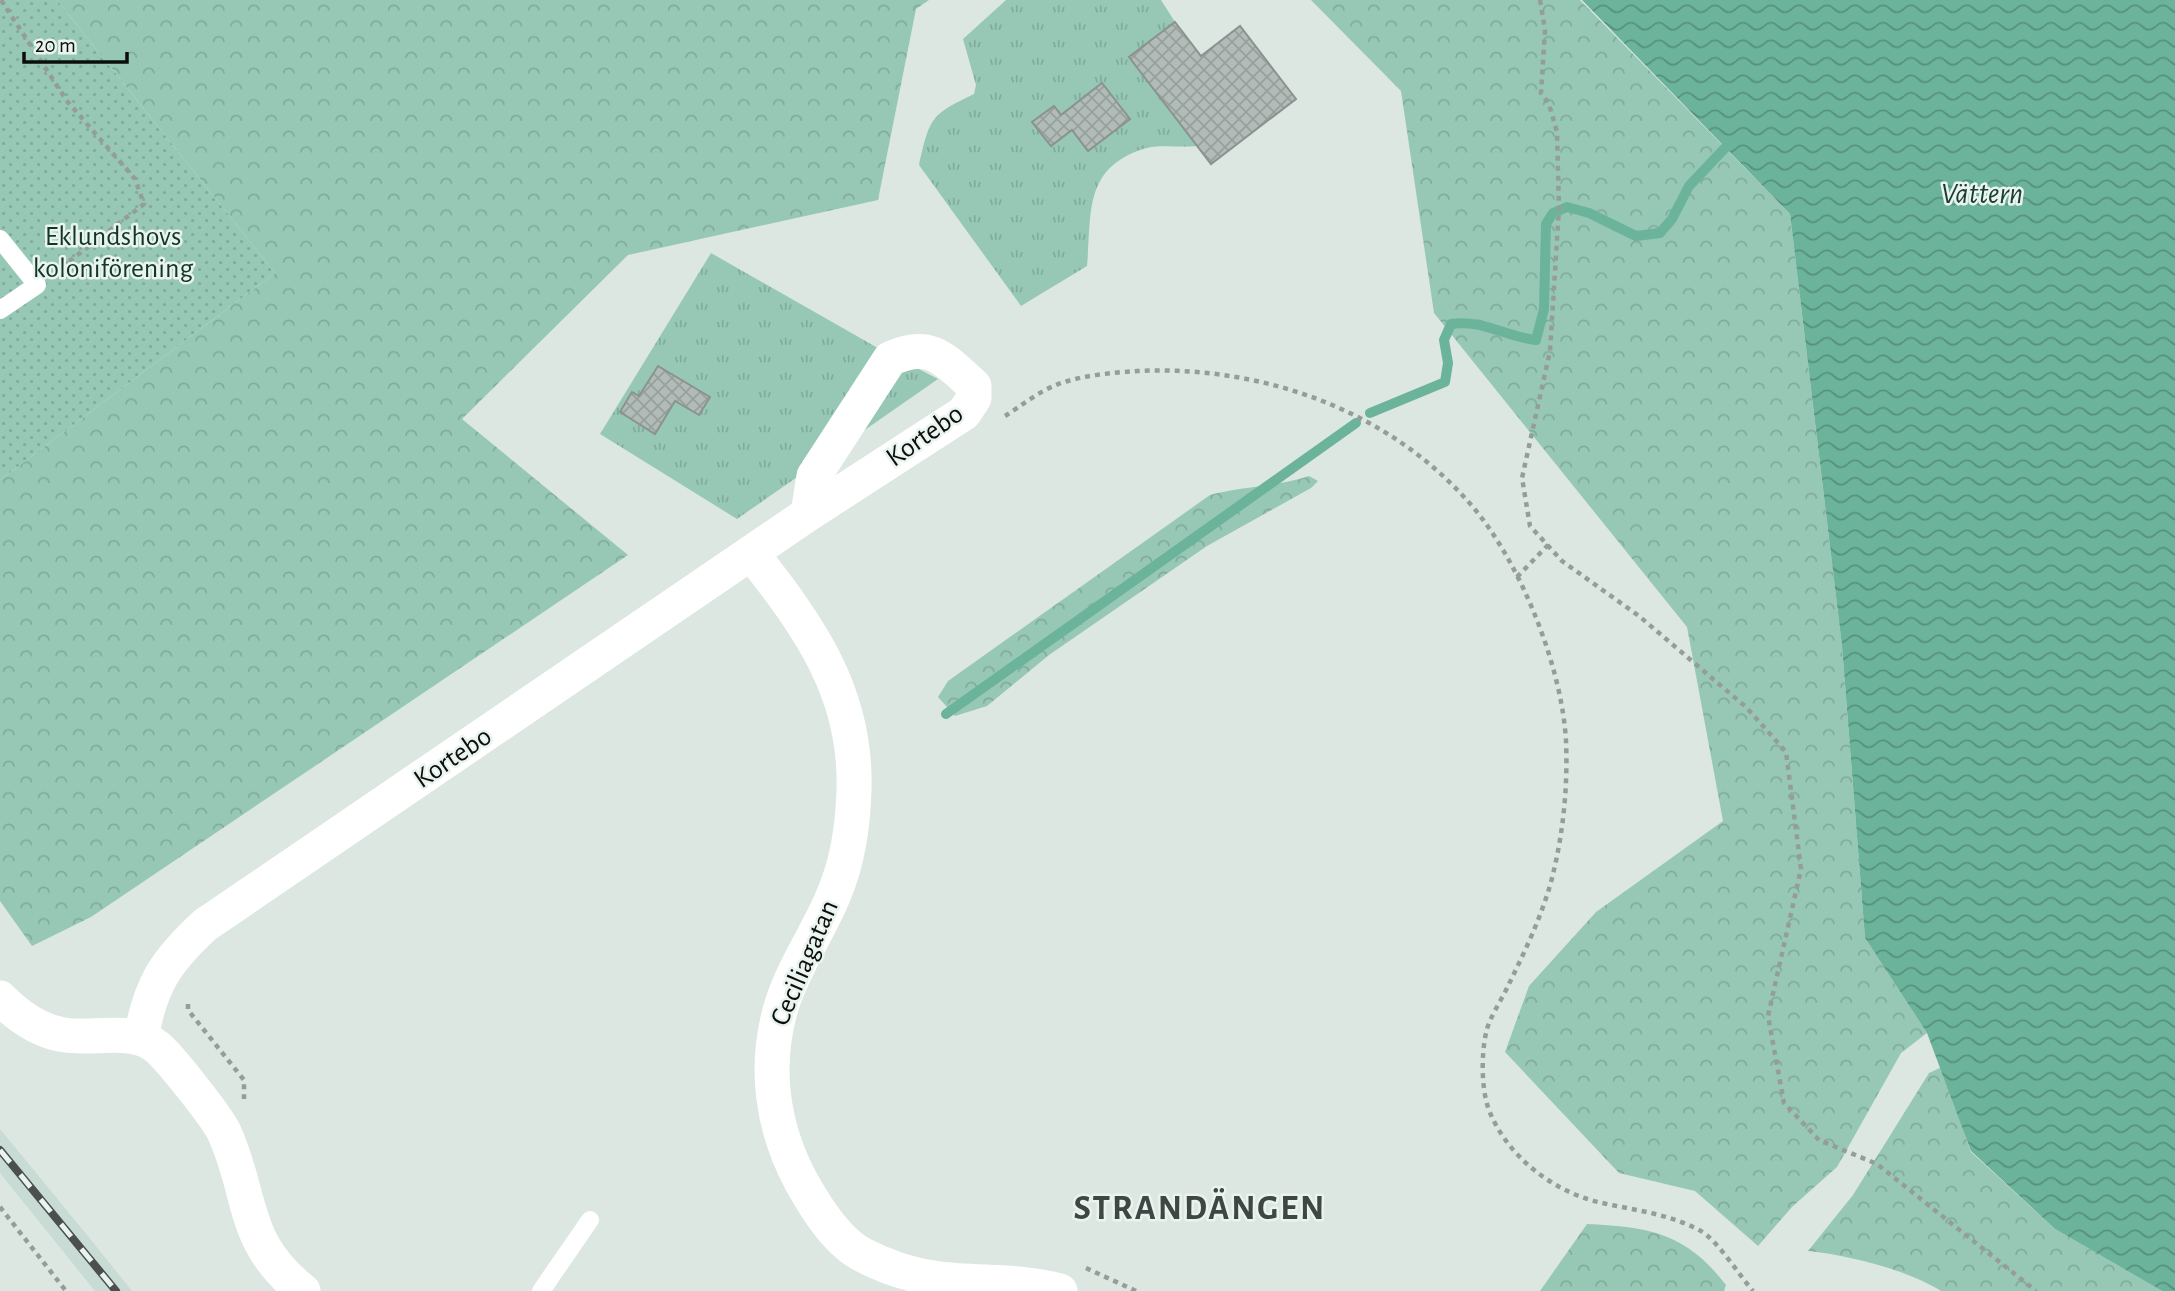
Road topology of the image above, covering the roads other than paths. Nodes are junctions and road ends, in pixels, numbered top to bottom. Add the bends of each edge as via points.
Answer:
1 (0, 239) edge
2 (0, 310) edge
3 (808, 514) junction
4 (751, 553) junction
5 (0, 998) edge
6 (141, 1037) junction
7 (590, 1220) dead end
8 (1069, 1278) edge
9 (303, 1291) edge
10 (541, 1291) edge

1 - 2 lane via 37,285
3 - 3 street, Kortebo via 814,476 890,359 907,351 931,351 974,386 974,398 964,413
3 - 4 street, Kortebo
4 - 6 street, Kortebo via 205,925 164,971 148,999
4 - 8 street, Ceciliagatan via 818,644 832,673 842,698 854,788 851,839 835,892 782,1003 774,1037 771,1086 778,1127 791,1162 837,1233 861,1254 938,1279
5 - 6 street via 17,1015 57,1034
6 - 9 street via 158,1048 223,1129 246,1209 265,1253
7 - 10 lane

